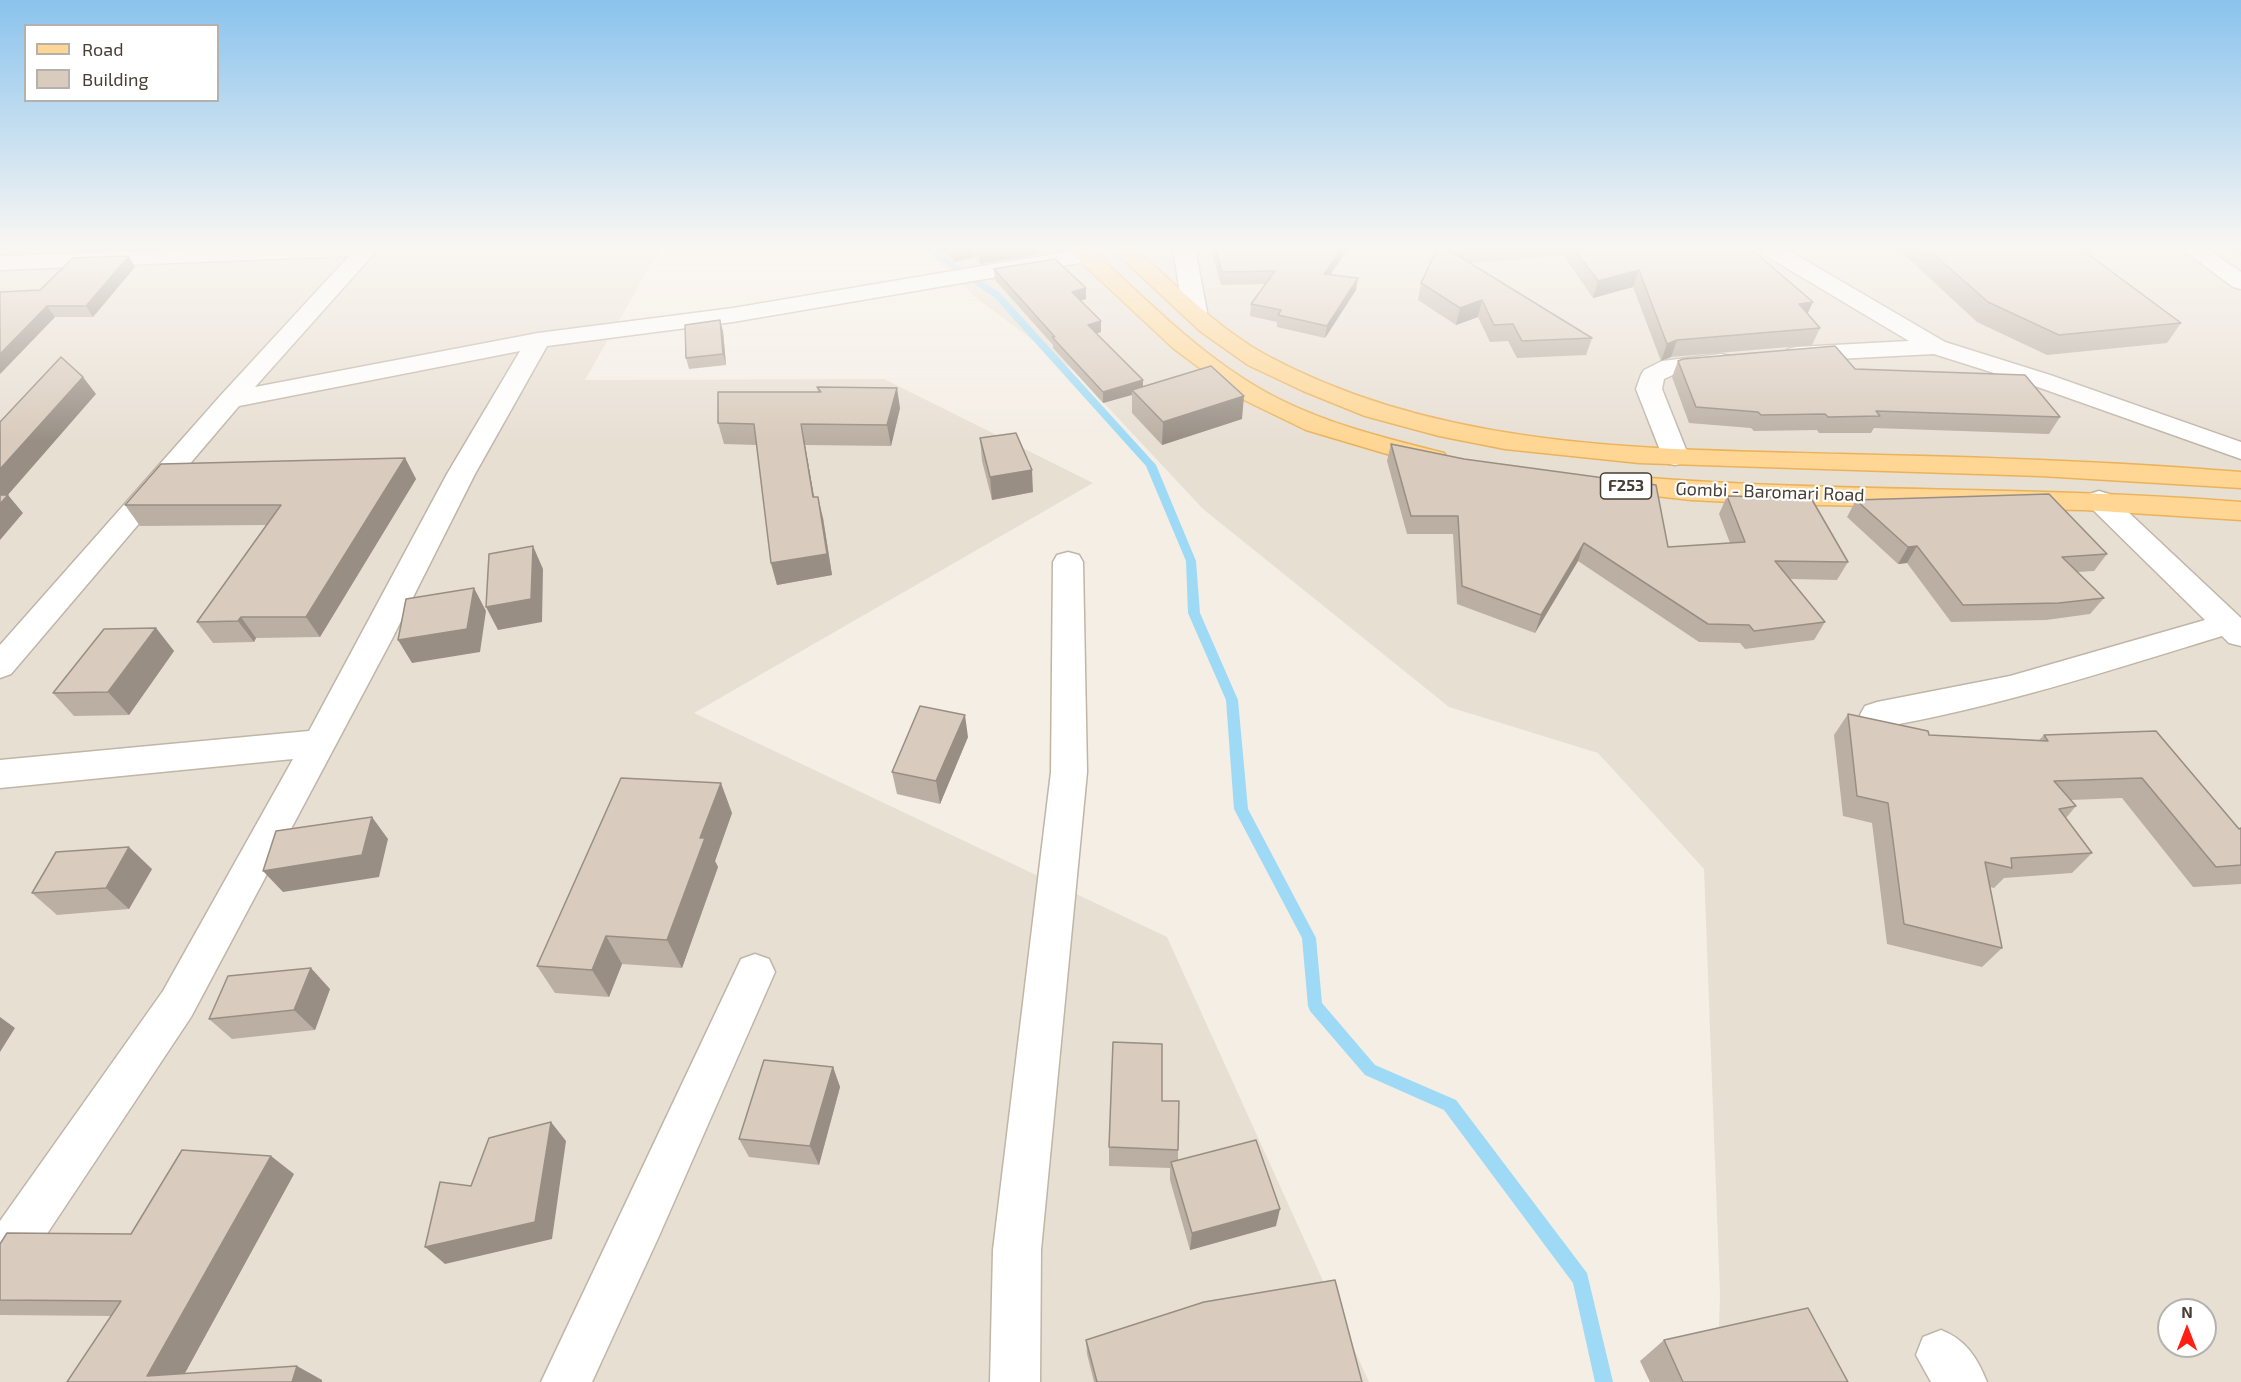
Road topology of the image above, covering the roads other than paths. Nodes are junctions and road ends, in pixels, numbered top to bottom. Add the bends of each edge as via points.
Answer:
1 (308, 313) edge
2 (741, 313) edge
3 (1148, 313) edge
4 (1197, 313) edge
5 (1880, 313) edge
6 (538, 340) junction
7 (1936, 347) junction
8 (230, 400) junction
9 (2241, 451) edge
10 (1675, 457) junction
11 (1462, 465) edge
12 (2241, 480) edge
13 (1587, 481) edge
14 (2098, 500) junction
15 (2241, 511) edge
16 (1068, 562) dead end
17 (2234, 630) edge
18 (0, 666) edge
19 (1877, 715) dead end
20 (319, 743) junction
21 (0, 774) edge
22 (755, 972) dead end
23 (0, 1262) edge
24 (566, 1382) edge
25 (1015, 1382) edge

1 - 8 street
2 - 6 street
3 - 11 main road via 1251,394 1314,423 1370,442
4 - 10 main road, Gombi - Baromari Road / F253 via 1240,349 1349,402 1493,438
5 - 7 street
6 - 8 street
6 - 20 street via 461,474
7 - 9 street
7 - 10 street via 1671,366 1653,375 1649,389
8 - 18 street
10 - 12 main road, Gombi - Baromari Road / F253 via 2079,469
13 - 14 main road, Gombi - Baromari Road / F253 via 1656,489 1760,493
14 - 15 main road, Gombi - Baromari Road / F253
14 - 17 street
16 - 25 street via 1069,772 1017,1250
17 - 19 street via 1928,708
20 - 21 street
20 - 23 street via 177,1004
22 - 24 street

